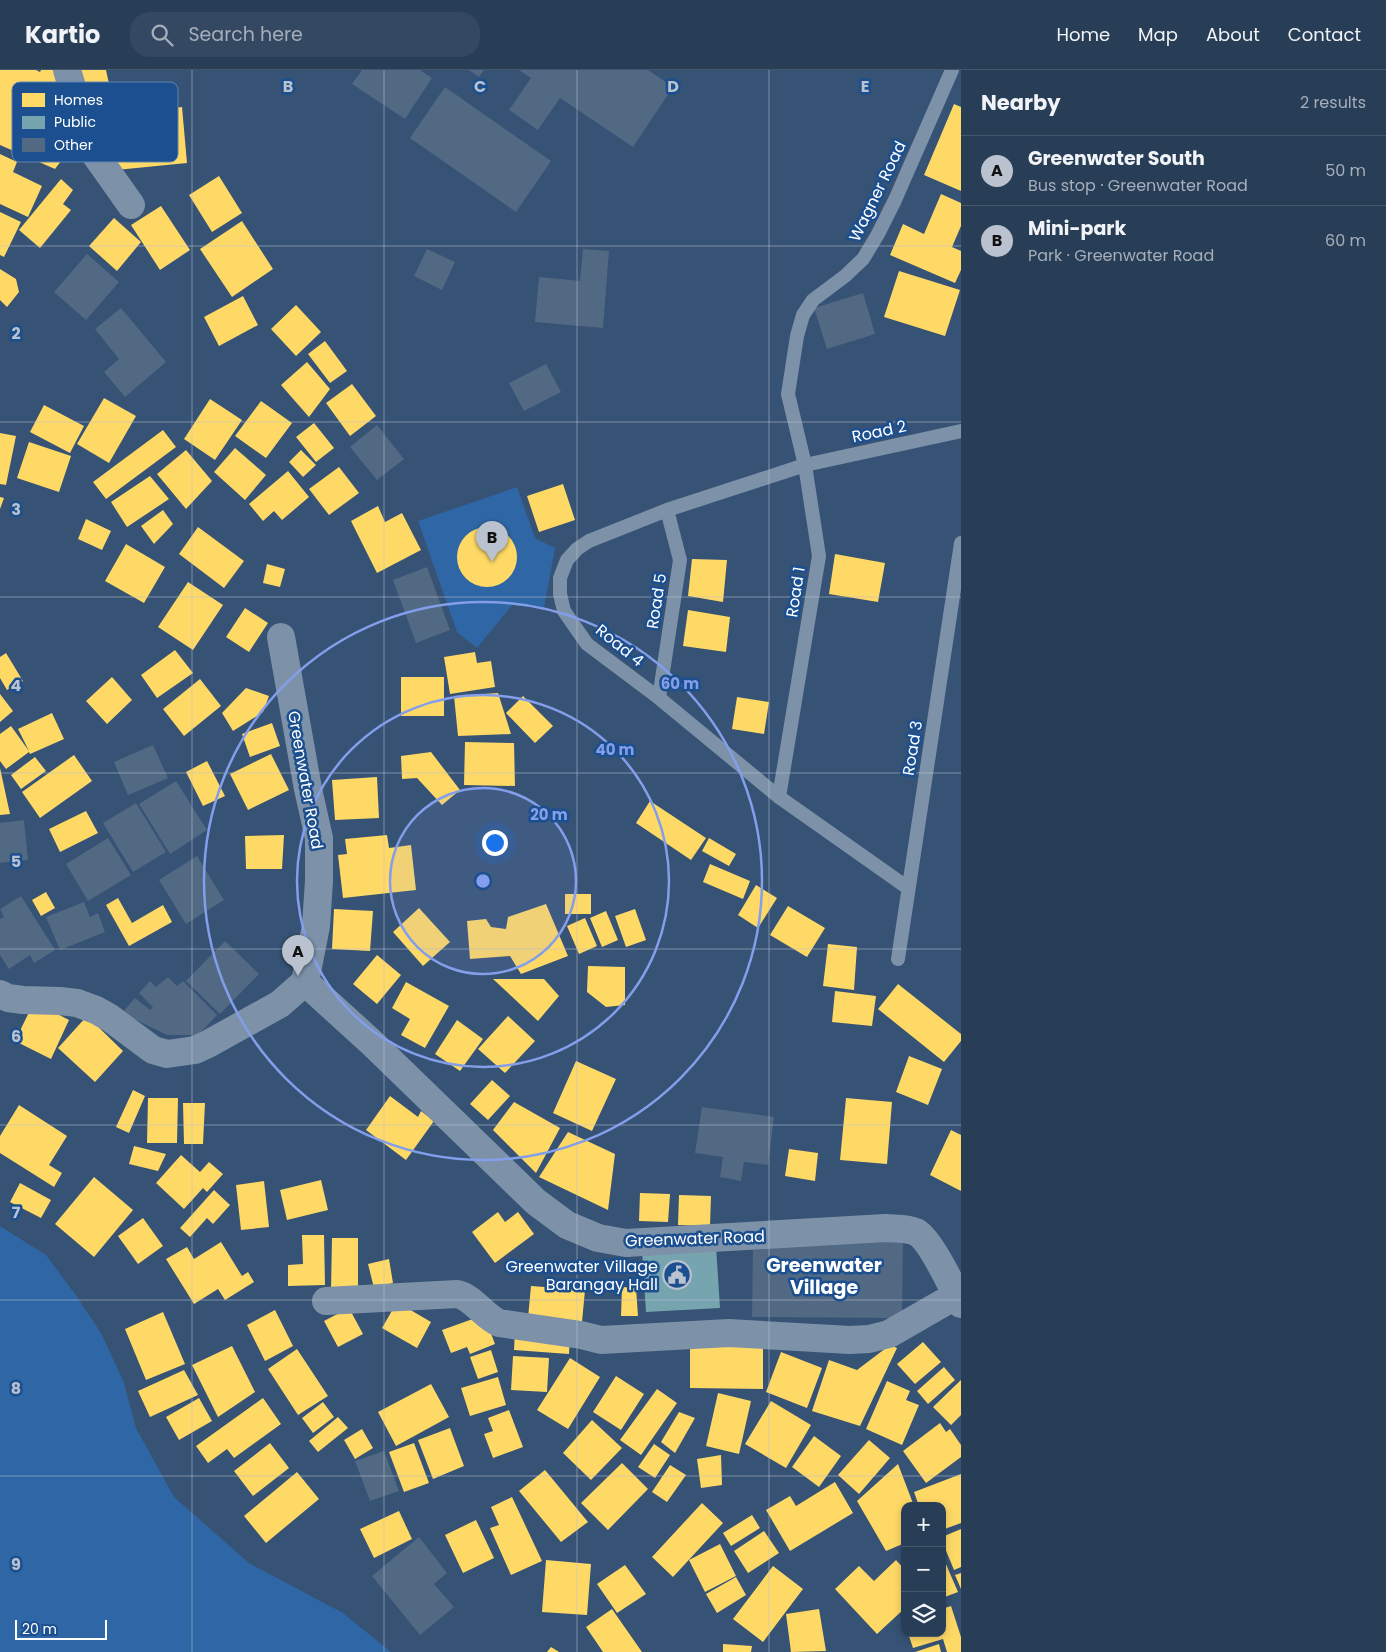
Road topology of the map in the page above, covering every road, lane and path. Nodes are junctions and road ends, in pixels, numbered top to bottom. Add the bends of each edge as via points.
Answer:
1 (67, 70) edge
2 (952, 70) edge
3 (71, 82) edge
4 (101, 162) edge
5 (131, 205) dead end
6 (788, 394) joint
7 (961, 431) edge
8 (805, 464) junction
9 (666, 510) junction
10 (961, 543) edge
11 (281, 637) dead end
12 (659, 698) junction
13 (779, 797) junction
14 (908, 888) junction
15 (898, 959) dead end
16 (306, 982) junction
17 (0, 994) edge
18 (959, 1300) edge
19 (326, 1301) dead end

1 - 3 street
2 - 6 lane, Wagner Road via 895,200 863,259 813,300 803,314
4 - 5 street
6 - 8 lane, Road 1
7 - 8 lane, Road 2
8 - 9 lane, Road 4
8 - 13 lane, Road 1 via 819,556
9 - 12 lane, Road 5 via 680,560
9 - 12 lane, Road 4 via 589,541 567,560 560,578 564,611 587,644
10 - 14 lane, Road 3
11 - 16 street, Greenwater Road via 319,838 316,926
12 - 13 lane, Road 4
13 - 14 lane, Road 4
14 - 15 lane, Road 3
16 - 17 street via 280,1004 208,1044 195,1050 167,1054 152,1050 110,1018 77,1003 23,1000
16 - 18 street, Greenwater Road via 536,1202 567,1225 598,1238 626,1243 901,1229 915,1232 926,1240
18 - 19 street via 889,1334 850,1340 714,1333 601,1340 498,1322 466,1297 457,1294

